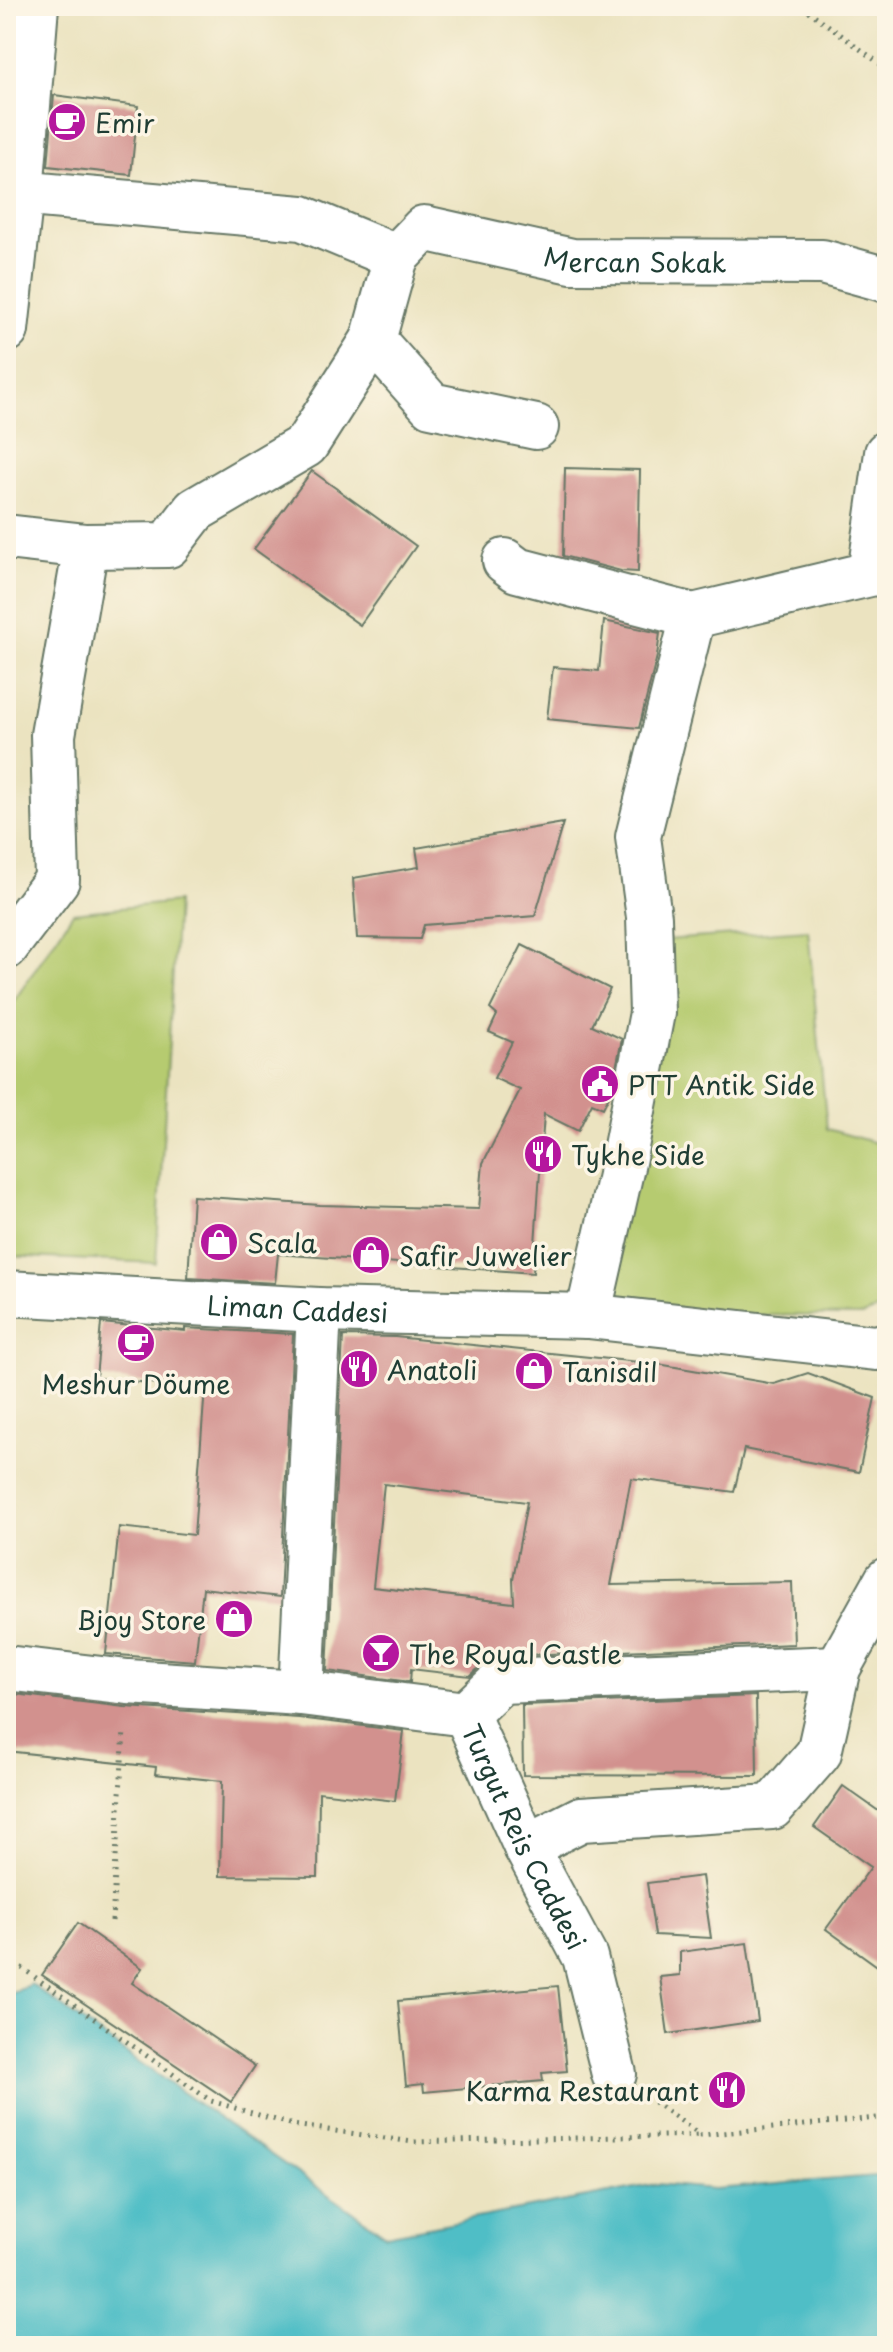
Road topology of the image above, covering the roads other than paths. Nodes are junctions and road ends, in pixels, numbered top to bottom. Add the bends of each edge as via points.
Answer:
1 (36, 6) edge
2 (14, 192) edge
3 (396, 257) junction
4 (887, 280) edge
5 (6, 330) edge
6 (373, 340) junction
7 (536, 427) dead end
8 (887, 453) edge
9 (6, 537) edge
10 (86, 546) junction
11 (505, 561) dead end
12 (693, 616) junction
13 (6, 947) edge
14 (6, 1293) edge
15 (319, 1310) junction
16 (588, 1316) junction
17 (883, 1349) edge
18 (887, 1580) edge
19 (6, 1668) edge
20 (838, 1668) junction
21 (301, 1693) junction
22 (466, 1714) junction
23 (526, 1847) junction
24 (614, 2074) road end

1 - 2 street
2 - 3 street via 302,218
2 - 5 street
3 - 4 street, Mercan Sokak via 424,228 572,261 822,262
3 - 6 street, Mercan Sokak
6 - 7 street via 431,405
6 - 10 street, Mercan Sokak via 306,445 195,510 168,545
8 - 12 street via 870,574
9 - 10 street
10 - 13 street via 53,735 57,880
11 - 12 street via 517,570
12 - 16 street via 638,837 649,917 652,1013
14 - 15 street, Liman Caddesi
15 - 16 street, Liman Caddesi
15 - 21 street
16 - 17 street, Liman Caddesi
18 - 20 street
19 - 21 street, Turgut Reis Caddesi
20 - 22 street via 501,1681
20 - 23 street via 819,1753 772,1807 581,1819
21 - 22 street, Turgut Reis Caddesi
22 - 23 street, Turgut Reis Caddesi
23 - 24 street, Turgut Reis Caddesi via 585,1957

